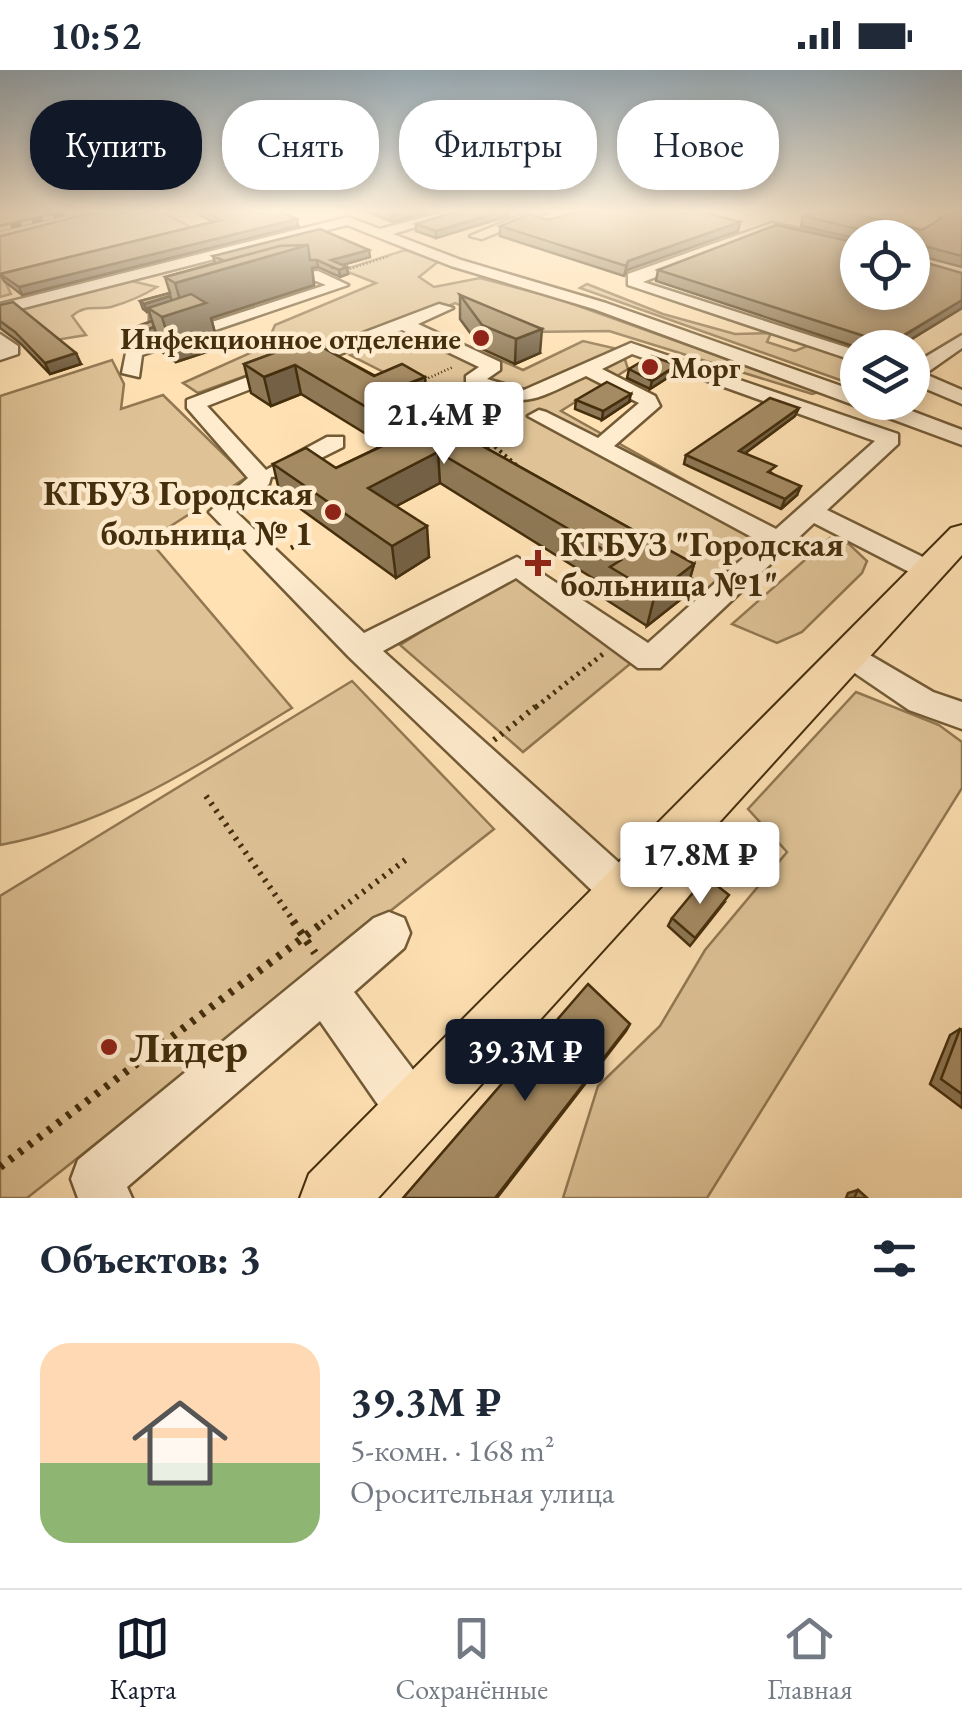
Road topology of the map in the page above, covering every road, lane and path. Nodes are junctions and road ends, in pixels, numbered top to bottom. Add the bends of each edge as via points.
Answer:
1 (106, 265) edge
2 (170, 265) edge
3 (262, 265) edge
4 (362, 265) edge
5 (461, 265) edge
6 (667, 265) edge
7 (76, 272) edge
8 (286, 276) junction
9 (321, 277) junction
10 (445, 308) dead end
11 (0, 310) edge
12 (403, 324) junction
13 (375, 334) junction
14 (185, 337) junction
15 (0, 339) edge
16 (962, 340) edge
17 (840, 352) edge
18 (0, 354) edge
19 (930, 362) edge
20 (450, 369) junction
21 (474, 369) junction
22 (590, 370) junction
23 (132, 373) dead end
24 (930, 383) edge
25 (840, 393) edge
26 (962, 398) edge
27 (538, 416) dead end
28 (915, 420) edge
29 (962, 438) edge
30 (335, 442) dead end
31 (600, 447) junction
32 (260, 479) junction
33 (533, 482) edge
34 (809, 511) junction
35 (777, 540) junction
36 (951, 551) edge
37 (621, 640) junction
38 (360, 649) junction
39 (851, 656) junction
40 (962, 716) edge
41 (472, 757) junction
42 (206, 796) dead end
43 (408, 858) dead end
44 (621, 891) junction
45 (388, 933) dead end
46 (302, 936) junction
47 (330, 984) junction
48 (414, 1114) junction
49 (0, 1167) edge
50 (106, 1198) edge
51 (333, 1198) edge

1 - 7 street
2 - 11 street
3 - 8 street
4 - 9 path
5 - 25 street via 600,306
6 - 17 street via 633,277 636,286
8 - 9 street
8 - 14 street via 156,317
9 - 14 street via 340,285
10 - 12 street
12 - 13 street
12 - 21 street
13 - 20 street
13 - 32 street via 194,404
14 - 23 street via 134,352
15 - 18 street via 12,350
16 - 19 street
20 - 21 street
20 - 21 path
20 - 33 path via 408,387 468,425
21 - 22 street via 510,396
22 - 31 street via 650,406
22 - 34 street via 639,349 890,439
24 - 26 street
27 - 31 street
28 - 29 street
30 - 32 street
31 - 35 street
32 - 38 street via 221,512
34 - 35 street
34 - 36 street
35 - 37 street via 649,660
36 - 39 main road
37 - 38 street via 517,566
37 - 41 path
38 - 41 street
39 - 40 street via 921,701
39 - 44 main road
41 - 44 street
42 - 46 path
43 - 46 path
44 - 48 main road
45 - 47 street
46 - 47 path
46 - 49 path
47 - 48 street
47 - 50 street via 97,1179
48 - 51 main road

